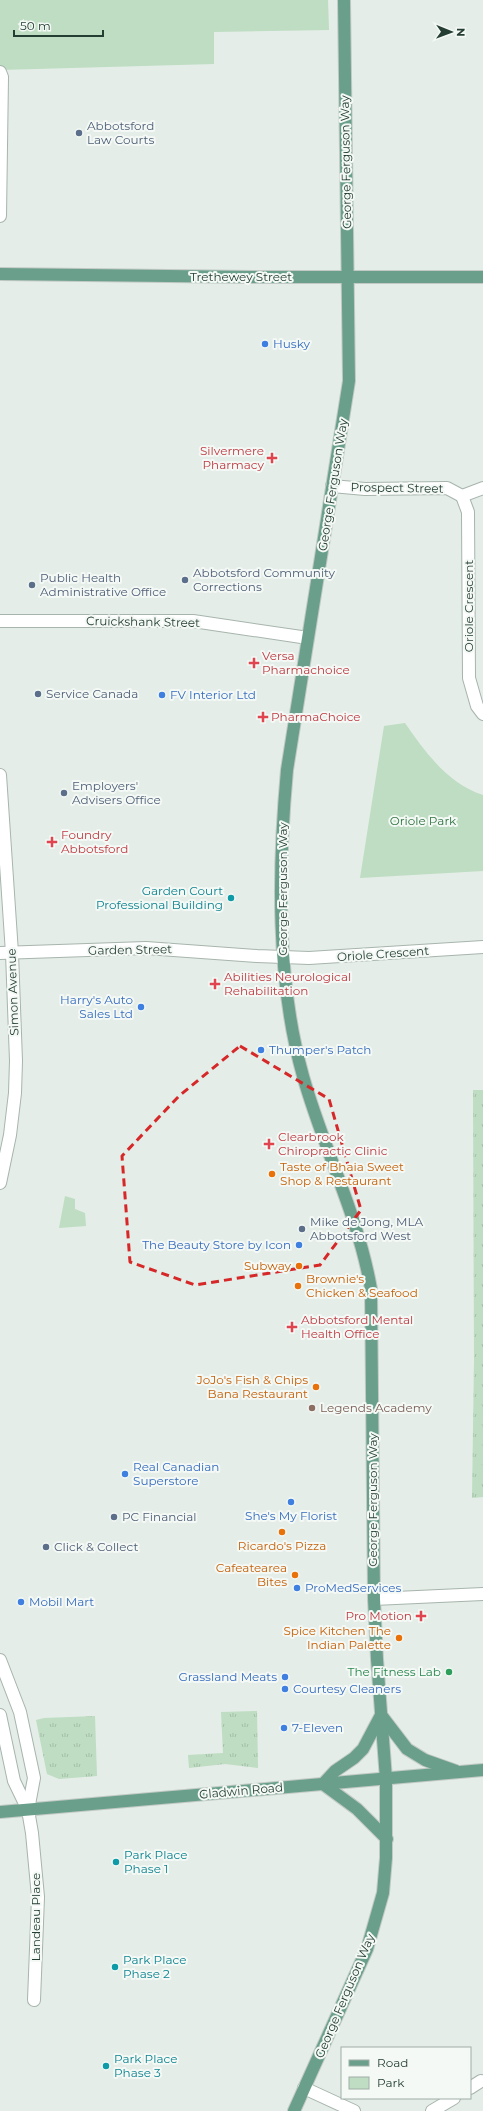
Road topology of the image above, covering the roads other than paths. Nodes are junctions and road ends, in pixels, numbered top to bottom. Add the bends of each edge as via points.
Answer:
1 (344, 0) edge
2 (0, 72) edge
3 (0, 216) edge
4 (0, 274) edge
5 (348, 277) junction
6 (483, 277) edge
7 (332, 486) junction
8 (483, 488) edge
9 (462, 496) junction
10 (0, 621) edge
11 (308, 638) junction
12 (483, 714) edge
13 (0, 776) edge
14 (483, 947) edge
15 (6, 953) edge
16 (283, 957) junction
17 (0, 1183) edge
18 (483, 1594) edge
19 (374, 1599) junction
20 (0, 1660) edge
21 (0, 1715) edge
22 (381, 1715) junction
23 (483, 1770) edge
24 (459, 1772) junction
25 (386, 1779) junction
26 (323, 1784) junction
27 (28, 1810) junction
28 (0, 1812) edge
29 (387, 1839) junction
30 (34, 2000) dead end
31 (482, 2081) dead end
32 (471, 2087) edge
33 (304, 2088) junction
34 (452, 2099) edge
35 (294, 2111) edge
36 (354, 2111) edge
37 (432, 2111) edge

1 - 5 main road, George Ferguson Way
2 - 3 street
4 - 5 main road, Trethewey Street
5 - 6 main road, Trethewey Street
5 - 7 main road, George Ferguson Way via 349,381
7 - 9 street, Prospect Street via 365,489 447,488
7 - 11 main road, George Ferguson Way
8 - 9 street
9 - 12 street, Oriole Crescent via 468,512 469,678 476,706
10 - 11 street, Cruickshank Street via 193,621
11 - 16 main road, George Ferguson Way via 287,770 284,813
13 - 15 street, Simon Avenue
14 - 16 street, Oriole Crescent via 330,957
15 - 16 street, Garden Street via 146,948
15 - 17 street, Simon Avenue via 16,1060 10,1136
16 - 19 main road, George Ferguson Way via 291,1026 303,1076 353,1215 367,1263 371,1288
18 - 19 street
19 - 22 main road, George Ferguson Way
20 - 27 street via 20,1712 34,1778
21 - 27 street via 14,1781
22 - 24 main road via 407,1749 425,1760
22 - 25 main road, George Ferguson Way
22 - 26 main road via 363,1749
23 - 24 main road, Gladwin Road
24 - 25 main road, Gladwin Road
25 - 26 main road, Gladwin Road
25 - 29 main road, George Ferguson Way
26 - 27 main road, Gladwin Road
26 - 29 main road via 357,1809
27 - 28 main road, Gladwin Road
27 - 30 street, Landeau Place via 38,1897
29 - 33 main road, George Ferguson Way via 383,1893 367,1949
31 - 32 street
33 - 35 main road, George Ferguson Way
33 - 36 street
34 - 37 street

